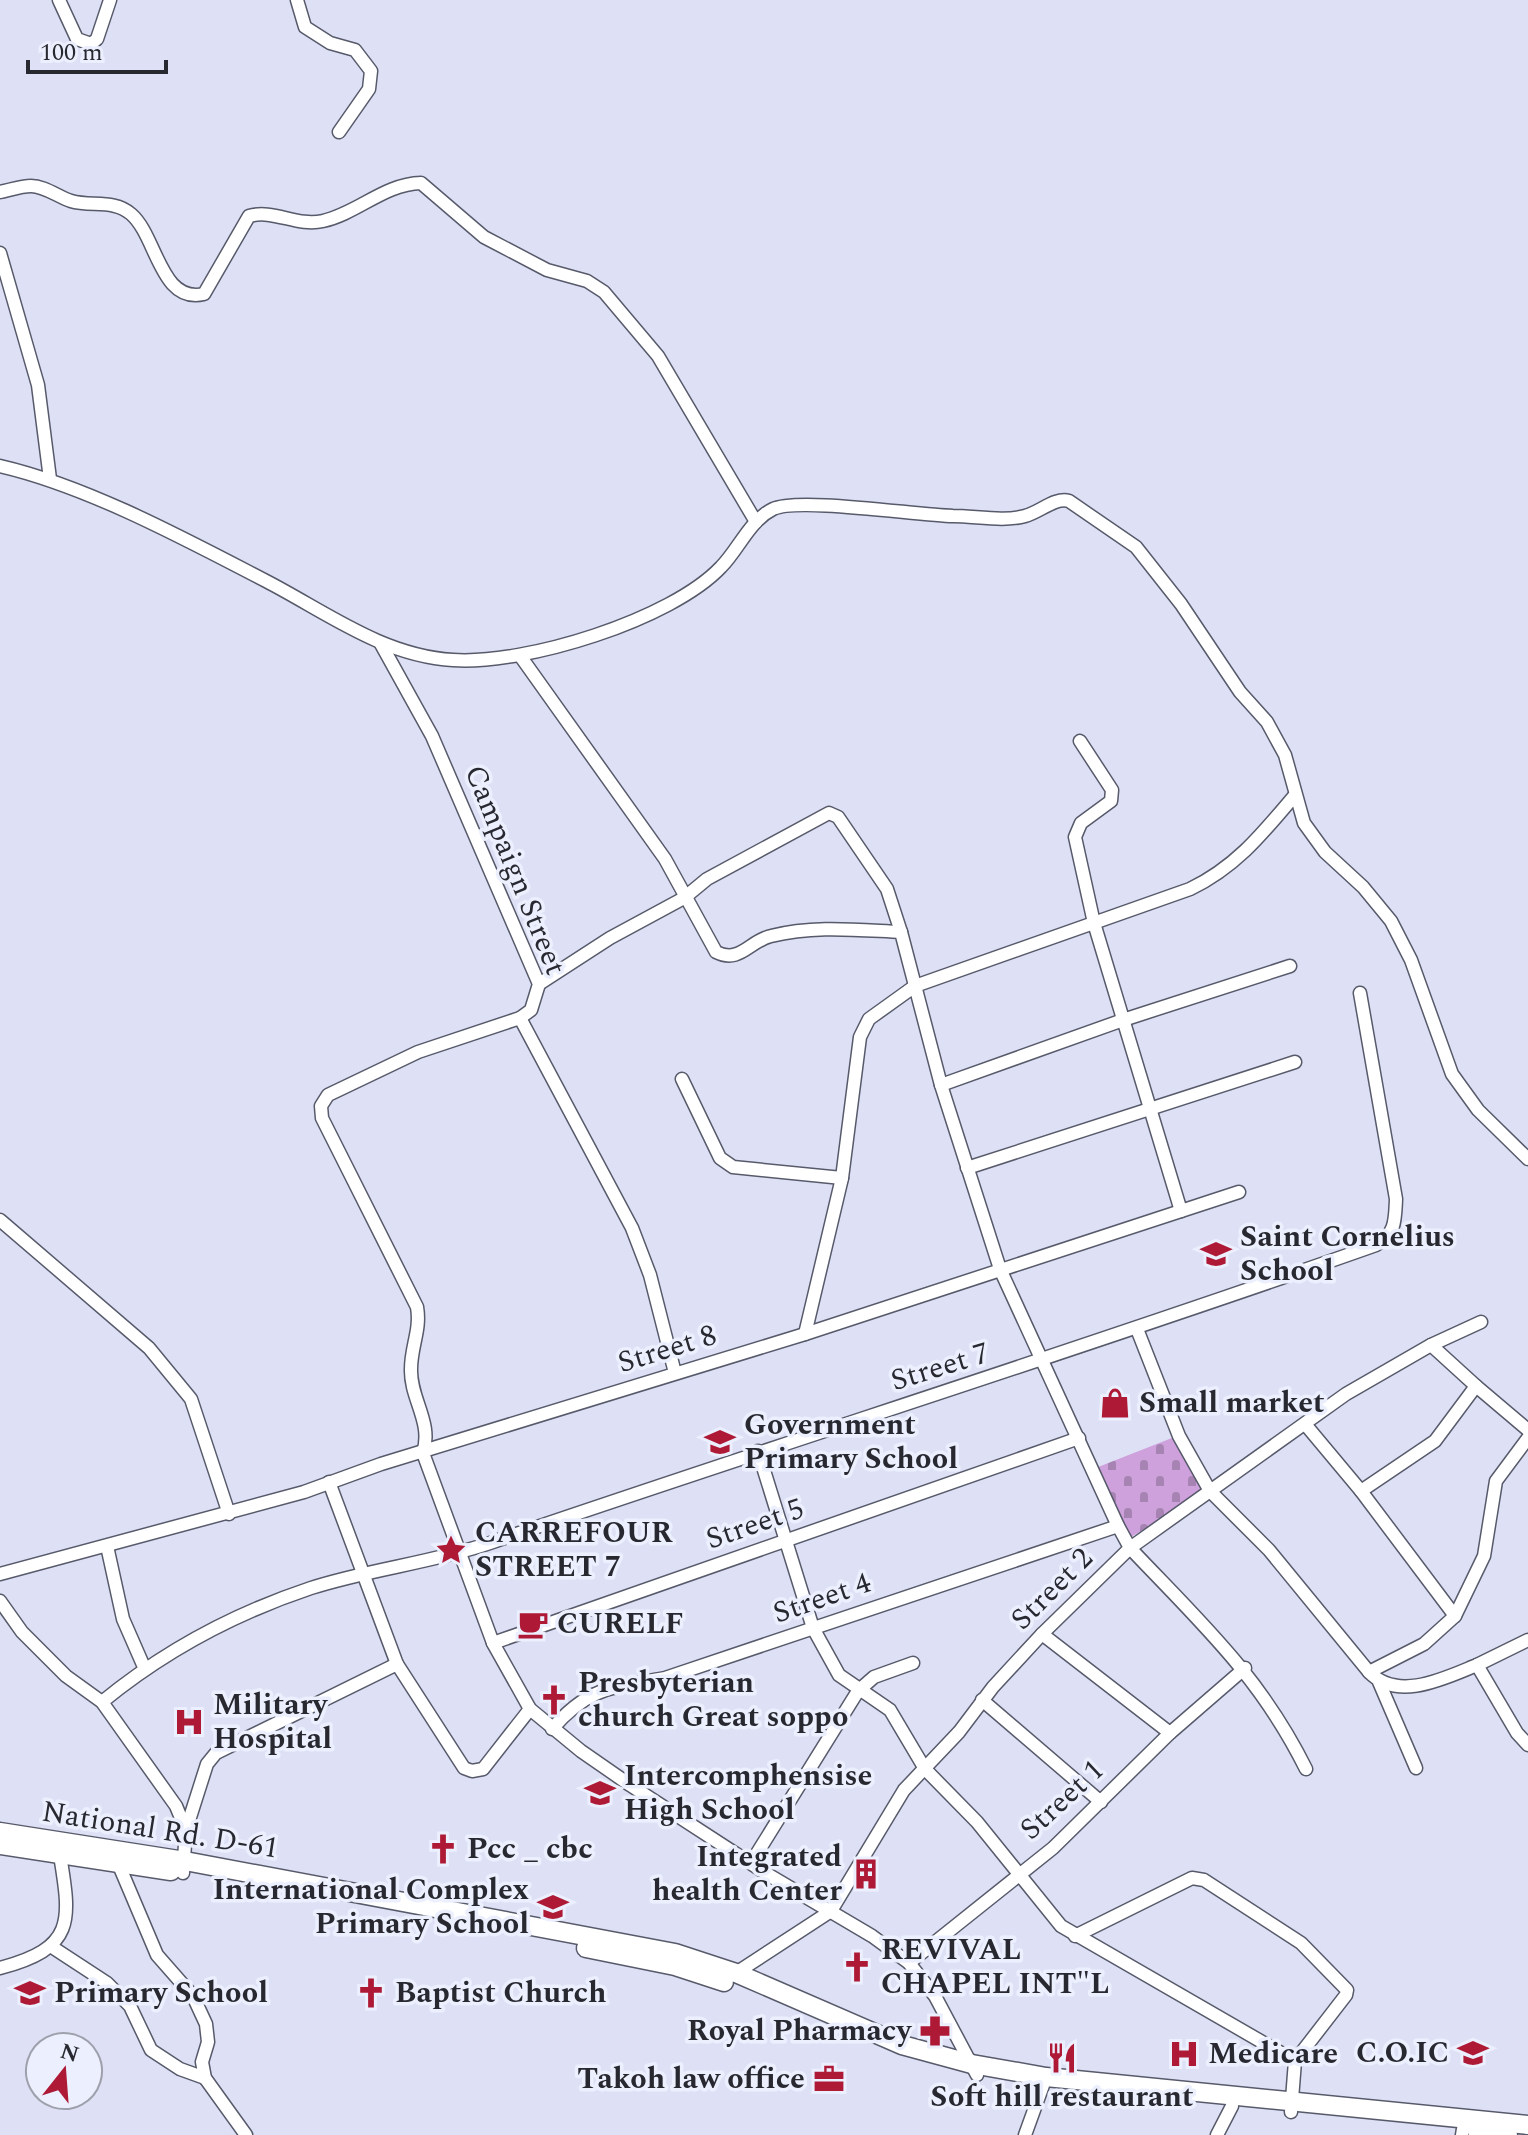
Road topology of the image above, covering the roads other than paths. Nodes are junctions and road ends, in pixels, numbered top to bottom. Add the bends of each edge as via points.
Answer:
1 (59, 0) edge
2 (110, 0) edge
3 (297, 0) edge
4 (339, 132) dead end
5 (0, 192) edge
6 (0, 253) edge
7 (0, 466) edge
8 (50, 479) junction
9 (756, 522) junction
10 (381, 644) junction
11 (521, 657) junction
12 (1080, 741) dead end
13 (1295, 795) junction
14 (684, 898) junction
15 (1094, 923) junction
16 (901, 932) junction
17 (1290, 966) dead end
18 (539, 984) junction
19 (915, 986) junction
20 (1360, 993) dead end
21 (520, 1018) junction
22 (1123, 1020) junction
23 (1295, 1062) dead end
24 (682, 1079) dead end
25 (941, 1085) junction
26 (1149, 1108) junction
27 (1528, 1159) edge
28 (967, 1168) junction
29 (842, 1178) junction
30 (1239, 1192) dead end
31 (1181, 1211) junction
32 (0, 1220) edge
33 (1000, 1269) junction
34 (1481, 1322) dead end
35 (1137, 1329) junction
36 (805, 1334) junction
37 (1431, 1345) junction
38 (1042, 1362) junction
39 (675, 1373) junction
40 (1476, 1386) junction
41 (1305, 1424) junction
42 (1528, 1430) edge
43 (1079, 1438) junction
44 (1528, 1438) edge
45 (758, 1451) junction
46 (423, 1453) junction
47 (329, 1482) junction
48 (1210, 1491) junction
49 (1361, 1491) junction
50 (229, 1514) junction
51 (1118, 1526) junction
52 (787, 1540) junction
53 (107, 1546) junction
54 (1130, 1548) junction
55 (459, 1554) junction
56 (0, 1574) edge
57 (363, 1575) junction
58 (0, 1601) edge
59 (1455, 1616) junction
60 (813, 1628) junction
61 (1042, 1634) junction
62 (1528, 1640) edge
63 (493, 1643) junction
64 (913, 1663) dead end
65 (397, 1664) junction
66 (1477, 1665) junction
67 (144, 1667) junction
68 (1245, 1668) junction
69 (1369, 1672) junction
70 (1379, 1682) junction
71 (858, 1691) junction
72 (982, 1700) junction
73 (102, 1702) junction
74 (530, 1709) junction
75 (552, 1729) junction
76 (1170, 1733) junction
77 (1528, 1745) edge
78 (1416, 1768) dead end
79 (925, 1769) junction
80 (1306, 1769) dead end
81 (1101, 1802) junction
82 (186, 1830) junction
83 (0, 1832) edge
84 (0, 1845) edge
85 (60, 1855) junction
86 (118, 1863) junction
87 (751, 1863) junction
88 (184, 1867) junction
89 (1020, 1874) junction
90 (831, 1911) junction
91 (1075, 1936) junction
92 (52, 1947) junction
93 (909, 1963) junction
94 (0, 1968) edge
95 (736, 1973) junction
96 (1295, 2061) junction
97 (975, 2070) junction
98 (205, 2078) junction
99 (1044, 2081) junction
100 (1232, 2106) junction
101 (1291, 2106) junction
102 (1528, 2125) edge
103 (1462, 2132) edge
104 (246, 2135) edge
105 (1025, 2135) edge
106 (1217, 2135) edge
107 (1508, 2135) edge

1 - 2 street via 77,39 91,44
3 - 4 street via 305,27 330,43 355,50 371,71 369,89
5 - 9 street via 32,186 72,201 129,211 173,286 195,296 204,294 249,216 323,221 403,183 421,183 484,237 604,292 658,356
6 - 8 street via 38,385
7 - 8 street
8 - 10 street via 265,581
9 - 11 street via 721,568 680,601 636,621
9 - 13 street via 793,503 910,515 1021,517 1059,500 1069,501 1136,547 1181,604 1240,692 1267,722 1285,755
10 - 11 street via 452,660
10 - 18 street, Campaign Street via 432,736
11 - 14 street via 665,859
12 - 15 street via 1112,790 1111,801 1076,830
13 - 15 street via 1249,851 1218,876
13 - 27 street via 1304,823 1325,852 1391,921 1411,960 1452,1074 1478,1110
14 - 16 street via 716,952 725,957 738,955 765,937 802,928
14 - 16 street via 707,879 829,813 838,817 887,889
14 - 18 street
15 - 19 street
15 - 22 street
16 - 19 street
17 - 22 street
18 - 21 street, Campaign Street via 531,1010
19 - 25 street
19 - 29 street via 869,1019 860,1037
20 - 35 street, Street 7 via 1396,1199 1388,1238
21 - 39 street via 632,1228
21 - 46 street, Campaign Street via 418,1052 328,1095 321,1106 322,1118 417,1307 411,1371 427,1439
22 - 25 street
22 - 26 street
23 - 26 street
24 - 29 street via 720,1158 733,1167
25 - 28 street
26 - 28 street
26 - 31 street
28 - 33 street
29 - 36 street
30 - 31 street, Street 8
31 - 33 street, Street 8
32 - 50 street via 149,1348 191,1399
33 - 36 street, Street 8
33 - 38 street
34 - 37 street, Street 2
35 - 38 street, Street 7
35 - 48 street via 1179,1436
36 - 39 street, Street 8
37 - 40 street
37 - 41 street, Street 2
38 - 43 street
38 - 45 street, Street 7
39 - 46 street, Street 8
40 - 42 street
40 - 49 street via 1435,1441
41 - 48 street, Street 2
41 - 49 street
43 - 51 street
43 - 52 street, Street 5
44 - 59 street via 1496,1481 1484,1556
45 - 52 street
45 - 55 street, Street 7
46 - 47 street, Street 8
46 - 55 street, Campaign Street
47 - 50 street, Street 8
47 - 57 street
48 - 54 street, Street 2
48 - 69 street via 1269,1550
49 - 59 street
50 - 53 street, Street 8
51 - 54 street
51 - 60 street, Street 4
52 - 60 street
52 - 63 street, Street 5
53 - 56 street, Street 8
53 - 67 street via 123,1619
54 - 61 street, Street 2
54 - 68 street
55 - 57 street, Street 7
55 - 63 street, Campaign Street
57 - 65 street
57 - 67 street, Street 7 via 310,1589
58 - 73 street via 66,1676
59 - 69 street via 1424,1644
60 - 71 street via 839,1675
60 - 75 street, Street 4 via 665,1678 592,1693
61 - 72 street, Street 2
61 - 76 street
62 - 66 street
63 - 74 street, Campaign Street
64 - 71 street via 874,1677
65 - 74 street via 464,1768 472,1771 483,1769
65 - 82 street via 216,1753 207,1764
66 - 70 street via 1433,1683
66 - 77 street
67 - 73 street, Street 7
68 - 76 street, Street 1
68 - 80 street
69 - 70 street
70 - 78 street
71 - 79 street via 890,1710
71 - 87 street
72 - 79 street, Street 2
72 - 81 street
73 - 82 street via 176,1806
74 - 75 street, Campaign Street
75 - 87 street, Campaign Street
76 - 81 street, Street 1
79 - 89 street
79 - 90 street, Street 2 via 880,1825
81 - 89 street, Street 1
82 - 88 street
83 - 88 highway, National Rd. D-61
84 - 85 highway, National Rd. D-61
85 - 86 highway, National Rd. D-61
85 - 92 street via 68,1920
86 - 88 highway, National Rd. D-61
86 - 98 street via 157,1955 193,1996 206,2024
87 - 90 street, Campaign Street
88 - 95 highway, National Rd. D-61 via 642,1946
88 - 97 highway, National Rd. D-61 via 675,1966 744,1989 899,2055
89 - 91 street
89 - 93 street, Street 1
90 - 93 street, Campaign Street
90 - 95 street, Street 2
91 - 96 street
91 - 96 street via 1192,1878 1204,1880 1301,1943 1347,1990
92 - 94 street
92 - 98 street via 107,1983 130,2006 151,2050
93 - 97 street, Campaign Street via 935,1996
95 - 97 highway, National Rd. D-61 via 902,2045
96 - 101 street
97 - 99 highway, National Rd. D-61
98 - 104 street
99 - 100 highway, National Rd. D-61
99 - 101 highway, National Rd. D-61
99 - 105 street
100 - 101 highway, National Rd. D-61
100 - 106 street
101 - 102 highway, National Rd. D-61
101 - 103 highway, National Rd. D-61
103 - 107 highway, National Rd. D-61

